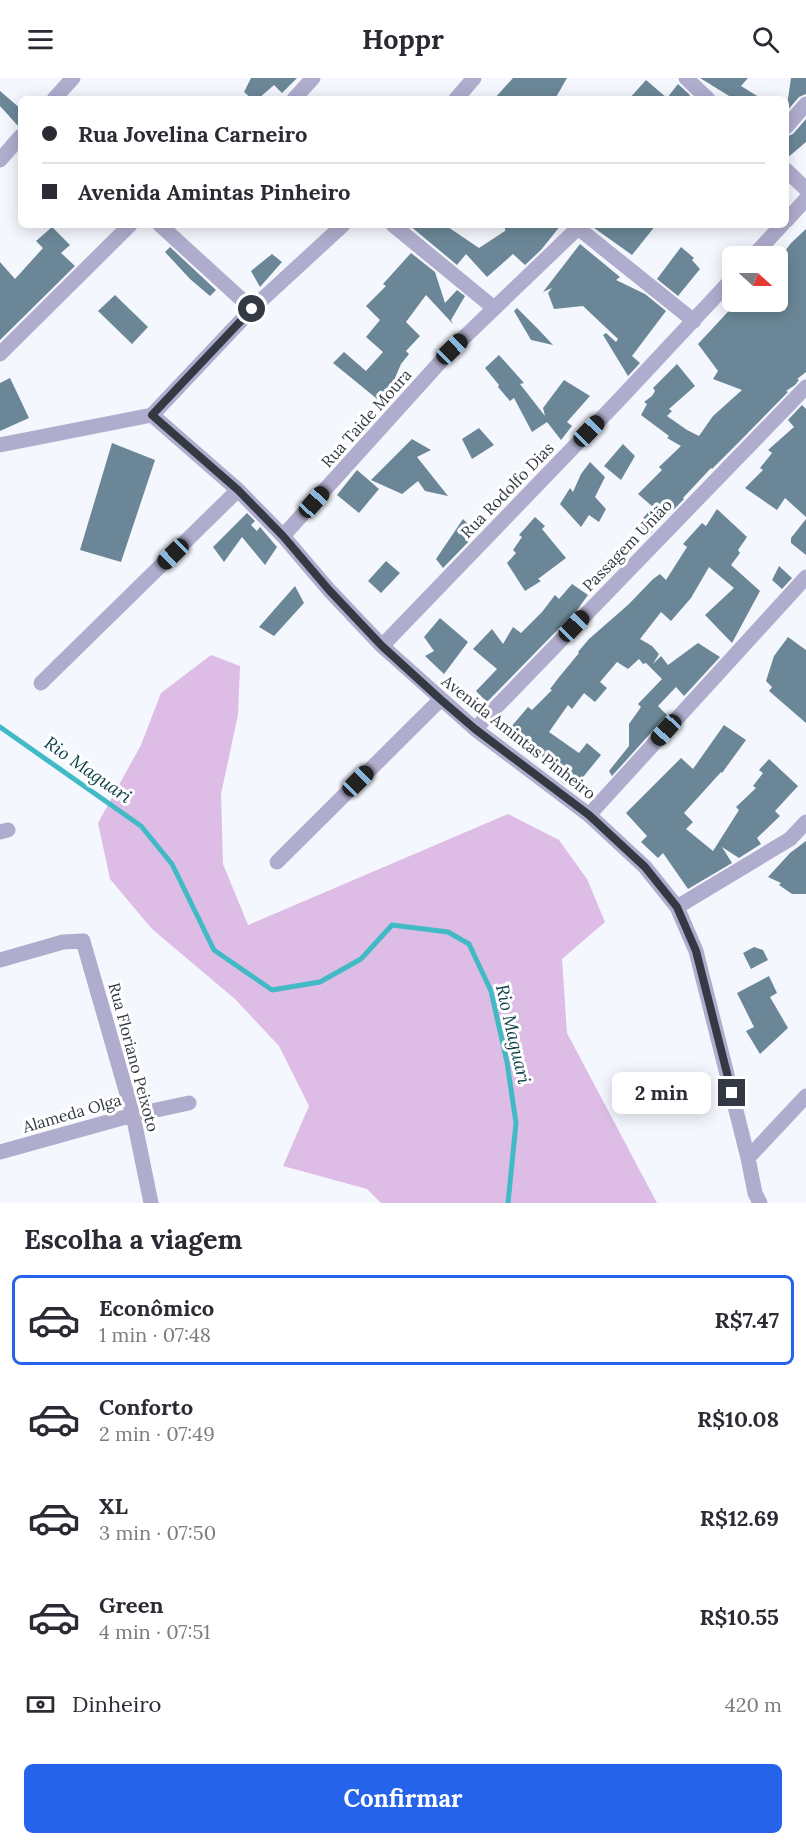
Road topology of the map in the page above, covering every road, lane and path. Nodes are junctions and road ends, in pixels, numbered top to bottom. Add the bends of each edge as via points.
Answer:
1 (73, 78) edge
2 (313, 78) edge
3 (474, 78) edge
4 (686, 78) edge
5 (57, 96) edge
6 (297, 96) edge
7 (459, 96) edge
8 (700, 96) edge
9 (806, 104) edge
10 (789, 124) edge
11 (18, 139) edge
12 (0, 160) edge
13 (789, 173) edge
14 (806, 189) edge
15 (806, 199) edge
16 (789, 218) edge
17 (127, 228) edge
18 (169, 228) edge
19 (340, 228) edge
20 (397, 228) edge
21 (579, 228) edge
22 (581, 228) edge
23 (779, 228) edge
24 (762, 246) edge
25 (722, 290) edge
26 (494, 308) junction
27 (252, 309) junction
28 (694, 321) junction
29 (0, 354) edge
30 (806, 387) edge
31 (152, 415) junction
32 (0, 445) edge
33 (238, 490) junction
34 (283, 536) junction
35 (806, 577) edge
36 (382, 646) junction
37 (41, 683) dead end
38 (440, 699) junction
39 (475, 729) junction
40 (589, 815) junction
41 (806, 822) edge
42 (277, 862) dead end
43 (677, 907) junction
44 (0, 960) edge
45 (806, 1096) edge
46 (189, 1103) dead end
47 (132, 1115) junction
48 (0, 1152) edge
49 (748, 1158) junction
50 (151, 1203) edge
51 (760, 1203) edge

1 - 5 street
2 - 6 street
3 - 7 street
4 - 8 street
9 - 10 street
11 - 12 street
13 - 14 street
15 - 16 street
17 - 29 street
18 - 27 street
19 - 27 street
20 - 26 street
21 - 26 street, Rua Taide Moura
22 - 28 street
23 - 24 street
25 - 28 street, Rua Rodolfo Dias
26 - 34 street, Rua Taide Moura
27 - 31 street
28 - 36 street, Rua Rodolfo Dias
30 - 39 street, Passagem União
31 - 32 street
31 - 33 street, Avenida Amintas Pinheiro
33 - 34 street, Avenida Amintas Pinheiro
33 - 37 street
34 - 36 street, Avenida Amintas Pinheiro
35 - 40 street
36 - 38 street, Avenida Amintas Pinheiro
38 - 39 street, Avenida Amintas Pinheiro
38 - 42 street
39 - 40 street, Avenida Amintas Pinheiro
40 - 43 street, Avenida Amintas Pinheiro via 645,867
41 - 43 street via 790,839
43 - 49 street, Avenida Amintas Pinheiro via 696,951
44 - 47 street, Rua Floriano Peixoto via 63,942 83,941
45 - 49 street
46 - 47 street, Alameda Olga
47 - 48 street, Alameda Olga
47 - 50 street, Rua Floriano Peixoto
49 - 51 street, Avenida Amintas Pinheiro

